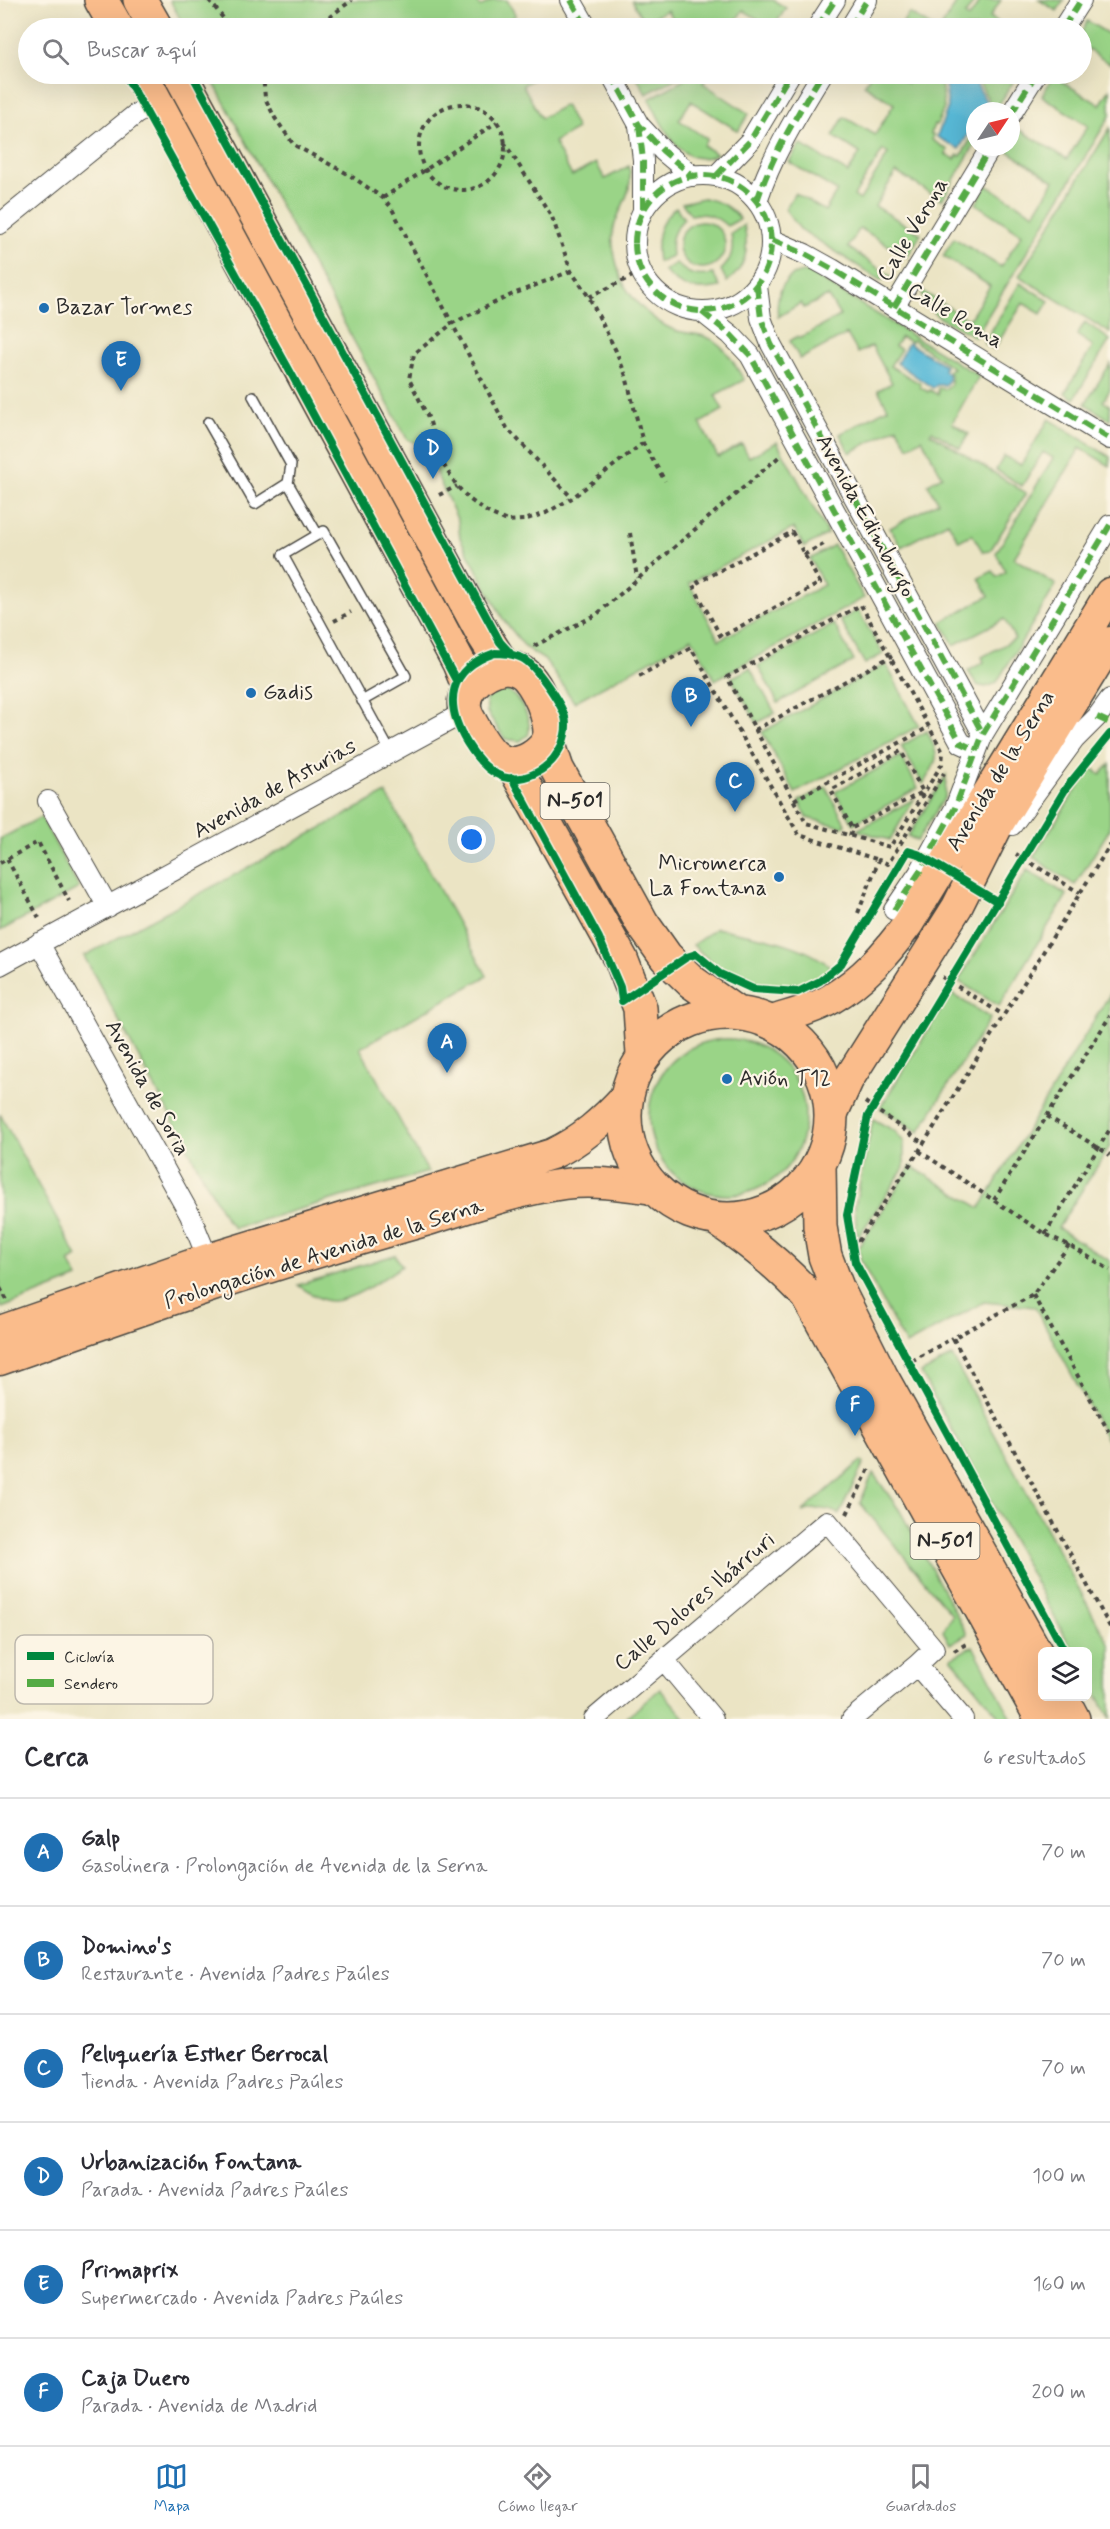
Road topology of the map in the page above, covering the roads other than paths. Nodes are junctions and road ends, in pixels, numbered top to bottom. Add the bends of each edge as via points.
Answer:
1 (101, 0) edge
2 (140, 0) edge
3 (572, 0) edge
4 (835, 0) edge
5 (867, 0) edge
6 (1081, 0) edge
7 (111, 18) edge
8 (150, 18) edge
9 (582, 18) edge
10 (824, 18) edge
11 (856, 18) edge
12 (1069, 18) edge
13 (147, 84) edge
14 (185, 84) edge
15 (617, 84) edge
16 (784, 84) edge
17 (816, 84) edge
18 (1030, 84) edge
19 (157, 102) junction
20 (1018, 102) edge
21 (639, 124) junction
22 (986, 156) edge
23 (693, 176) junction
24 (716, 176) junction
25 (757, 201) junction
26 (643, 210) junction
27 (0, 224) edge
28 (771, 240) junction
29 (757, 286) junction
30 (894, 307) junction
31 (702, 312) junction
32 (253, 396) dead end
33 (208, 422) dead end
34 (1110, 439) edge
35 (288, 483) junction
36 (1110, 525) edge
37 (318, 535) junction
38 (1110, 593) edge
39 (1110, 642) edge
40 (504, 667) junction
41 (1110, 699) edge
42 (467, 700) junction
43 (362, 701) junction
44 (1104, 720) edge
45 (548, 742) junction
46 (980, 742) junction
47 (391, 753) junction
48 (513, 765) junction
49 (48, 801) dead end
50 (976, 873) junction
51 (108, 907) junction
52 (894, 910) dead end
53 (39, 943) junction
54 (0, 965) edge
55 (736, 1013) junction
56 (769, 1022) junction
57 (644, 1056) junction
58 (626, 1096) junction
59 (831, 1117) junction
60 (819, 1166) junction
61 (654, 1189) junction
62 (717, 1219) junction
63 (208, 1259) junction
64 (0, 1331) edge
65 (0, 1360) edge
66 (1038, 1656) edge
67 (664, 1660) junction
68 (917, 1665) junction
69 (1064, 1701) edge
70 (594, 1719) edge
71 (713, 1719) edge
72 (852, 1719) edge
73 (963, 1719) edge
74 (1042, 1719) edge
75 (1073, 1719) edge

1 - 7 highway
2 - 8 highway
3 - 9 street
4 - 10 street
5 - 11 street
6 - 12 street
13 - 19 highway, N-501
14 - 40 highway, N-501
15 - 21 street
16 - 24 street via 750,141
17 - 25 street via 781,141
18 - 20 street
19 - 27 street via 136,114
19 - 42 highway, N-501 via 459,663
21 - 23 street
21 - 26 street via 644,160
22 - 30 street, Calle Verona
23 - 24 street
23 - 26 street via 664,187
24 - 25 street via 739,185
25 - 28 street via 767,219
26 - 31 street via 636,230 635,251 641,272 656,293 677,307
28 - 29 street via 768,264
28 - 30 street, Calle Roma via 805,254
29 - 31 street via 733,305
29 - 46 street, Avenida Edimburgo via 761,318 771,344
30 - 34 street, Calle Roma
31 - 46 street, Avenida Edimburgo via 750,355 961,743
32 - 35 lane via 291,465
33 - 35 lane via 255,504
35 - 37 lane
36 - 46 street, Avenida de la Serna
37 - 43 lane via 283,555
37 - 43 lane via 324,531 406,676
38 - 56 main road, Avenida de la Serna via 885,956 829,1000
39 - 50 main road, Avenida de la Serna via 999,823
40 - 42 highway via 492,669
40 - 45 highway, N-501 via 523,672 539,696 550,724
41 - 44 street, Avenida de la Serna
42 - 47 street, Avenida de Asturias
42 - 48 highway, N-501 via 488,752
43 - 47 lane
44 - 50 street, Avenida de la Serna via 1074,740
45 - 48 highway, N-501 via 537,755
45 - 55 highway, N-501 via 557,769 642,923 674,966
46 - 52 street, Avenida de la Serna via 955,808
47 - 51 street, Avenida de Asturias
48 - 57 highway, N-501 via 621,959 639,1008
49 - 51 street
50 - 59 main road, Avenida de la Serna via 848,1080
51 - 53 street, Avenida de Asturias
53 - 54 street, Avenida de Asturias
53 - 63 street, Avenida de Soria via 190,1215
55 - 56 highway, N-501
55 - 57 highway, N-501 via 694,1018 658,1039
56 - 59 highway, N-501 via 795,1037 814,1060 827,1087
57 - 58 highway, N-501
58 - 61 highway, N-501 via 625,1130 635,1162
58 - 63 main road, Prolongación de Avenida de la Serna via 601,1122 570,1146 552,1154
59 - 60 highway, N-501 via 828,1142
60 - 62 highway, N-501 via 793,1197 776,1208 737,1219
60 - 66 highway, N-501 via 820,1227 825,1256 838,1290 895,1369
61 - 62 highway, N-501 via 683,1209
61 - 65 main road, Prolongación de Avenida de la Serna via 606,1183 563,1184 513,1196 212,1285
62 - 74 highway, N-501 via 752,1242 808,1296
63 - 64 main road, Prolongación de Avenida de la Serna
67 - 68 street, Calle Dolores Ibárruri via 832,1527 934,1649
67 - 70 street, Calle Dolores Ibárruri
67 - 71 street
68 - 72 street
68 - 73 street
69 - 75 highway

